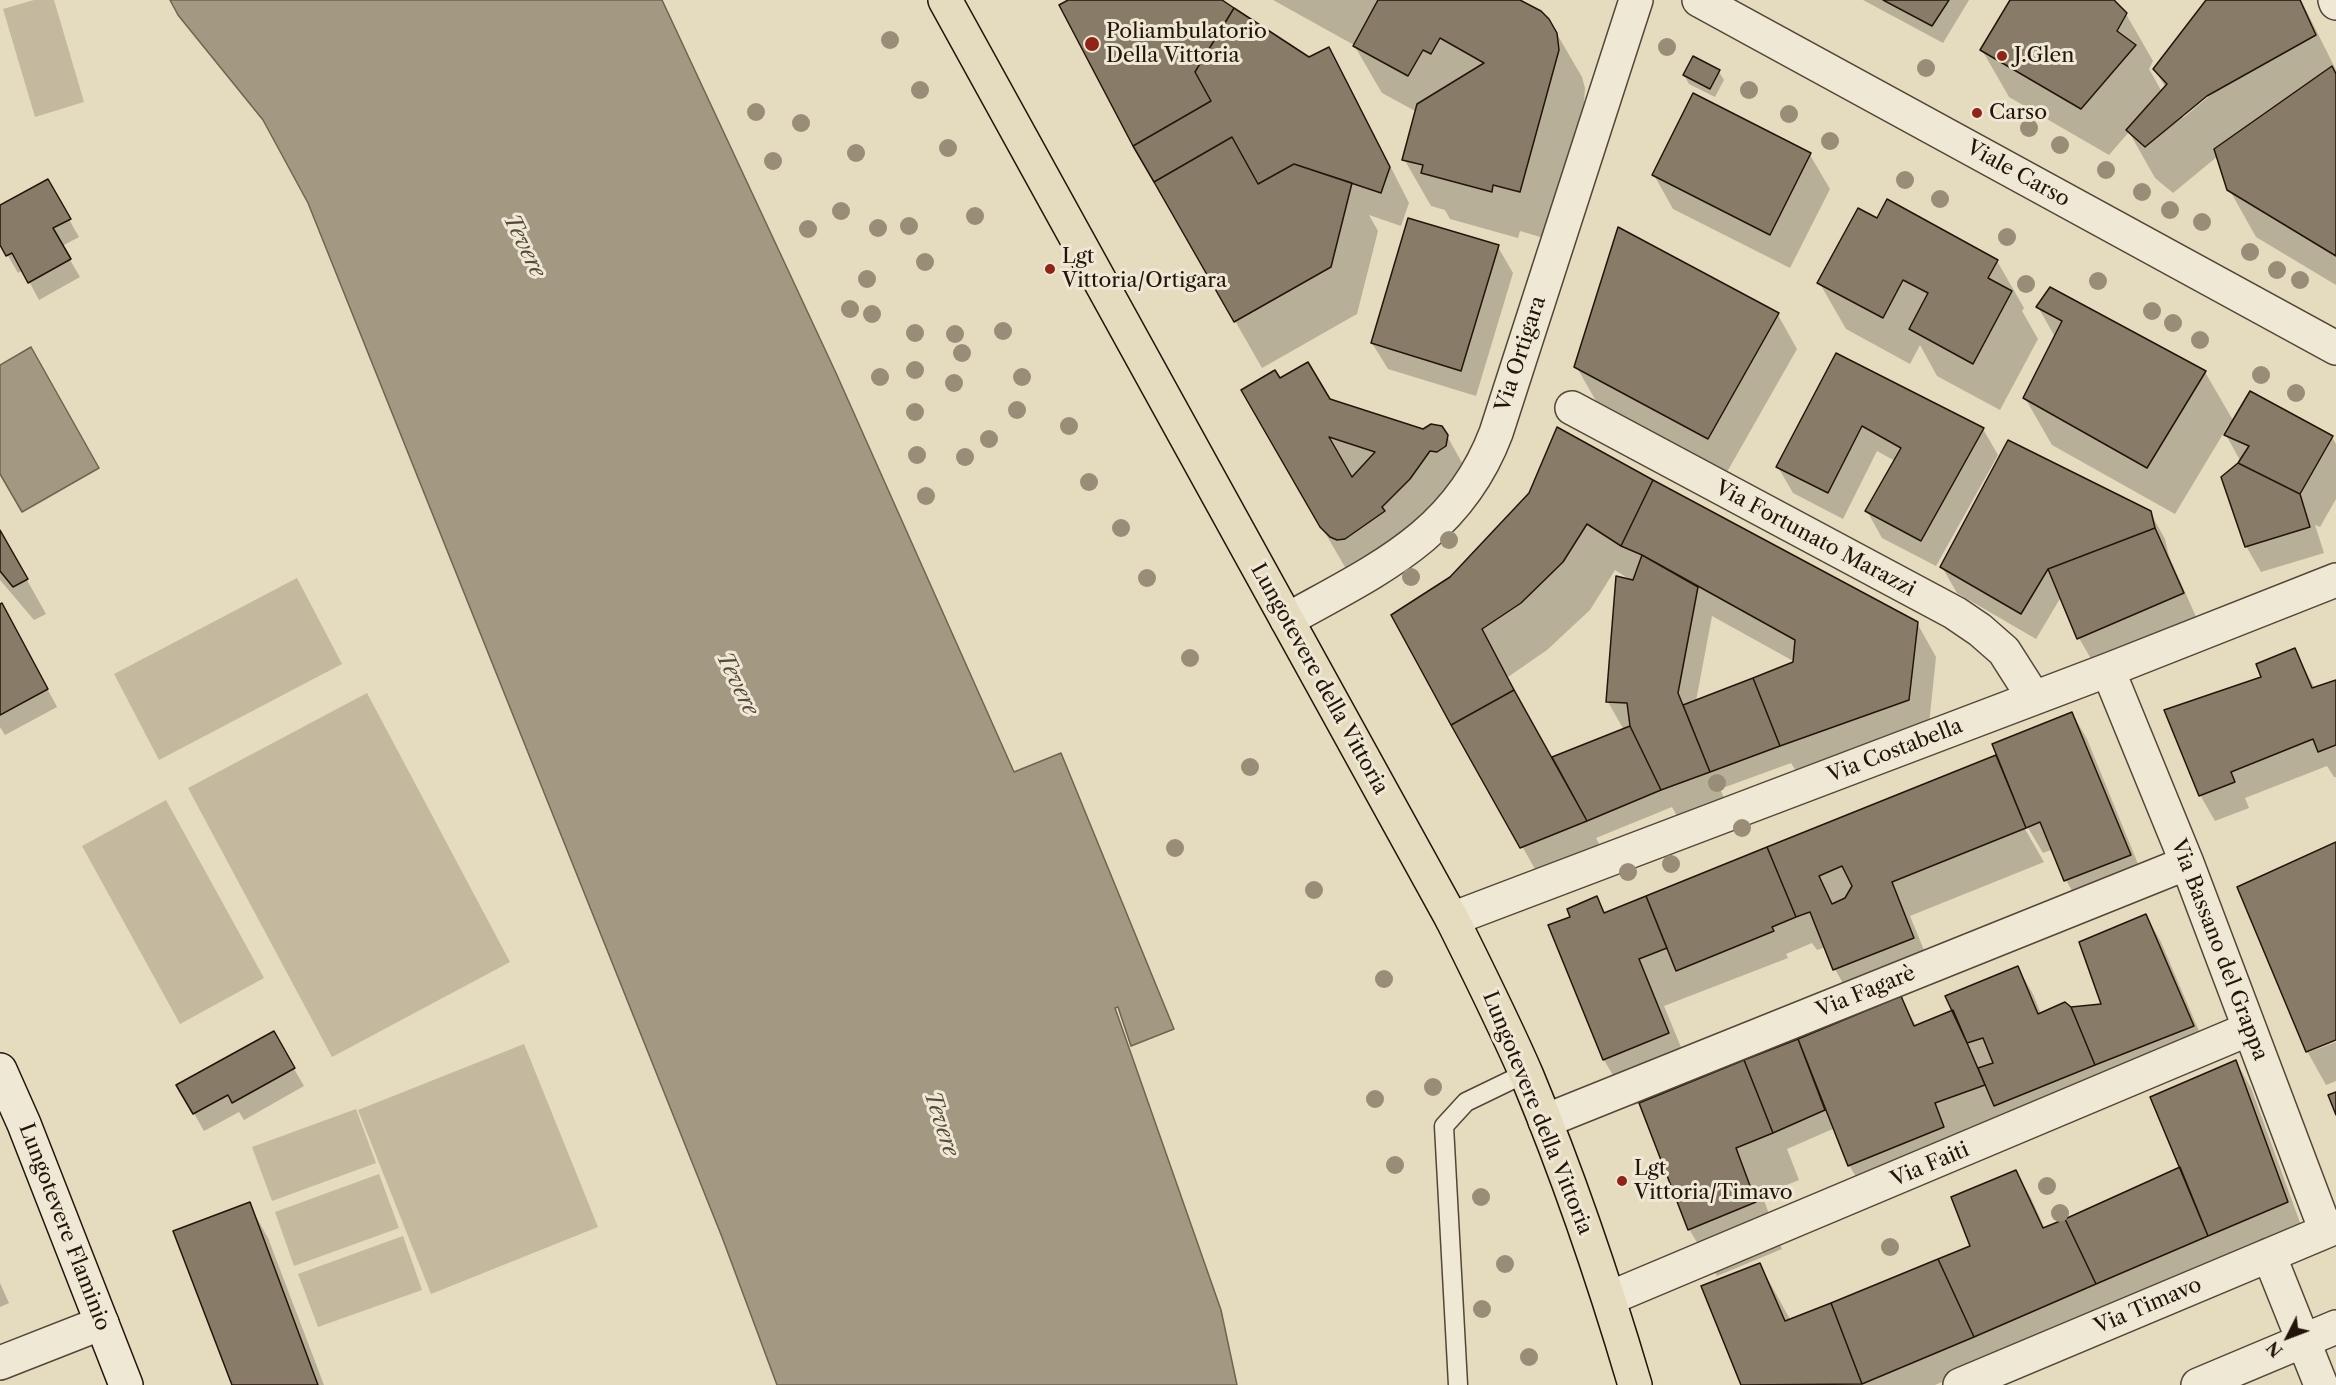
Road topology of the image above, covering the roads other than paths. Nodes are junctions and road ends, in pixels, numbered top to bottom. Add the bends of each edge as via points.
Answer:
1 (945, 0) edge
2 (1636, 0) edge
3 (1699, 0) edge
4 (2336, 348) edge
5 (1572, 408) dead end
6 (2336, 580) edge
7 (1287, 620) junction
8 (2108, 670) junction
9 (2034, 698) junction
10 (2187, 862) junction
11 (1452, 919) junction
12 (2249, 1029) junction
13 (0, 1070) edge
14 (1526, 1073) junction
15 (1545, 1121) junction
16 (2331, 1229) edge
17 (2269, 1255) junction
18 (1610, 1298) junction
19 (102, 1323) junction
20 (2336, 1327) edge
21 (2304, 1341) junction
22 (0, 1363) edge
23 (126, 1385) edge
24 (1458, 1385) edge
25 (1635, 1385) edge
26 (1960, 1385) edge
27 (2198, 1385) edge
28 (2321, 1385) edge

1 - 7 main road, Lungotevere della Vittoria
2 - 7 street, Via Ortigara via 1483,465 1454,506 1417,543 1391,562
3 - 4 street, Viale Carso
5 - 9 street, Via Fortunato Marazzi via 1955,614 2004,651
6 - 8 street, Via Costabella
7 - 11 main road, Lungotevere della Vittoria
8 - 9 street, Via Costabella
8 - 10 street, Via Bassano del Grappa
9 - 11 street, Via Costabella
10 - 12 street, Via Bassano del Grappa
10 - 15 street, Via Fagarè
11 - 14 main road, Lungotevere della Vittoria
12 - 16 street, Via Bassano del Grappa
12 - 18 street, Via Faiti
13 - 19 street, Lungotevere Flaminio
14 - 15 main road, Lungotevere della Vittoria
14 - 24 lane via 1466,1102 1444,1126
15 - 18 main road, Lungotevere della Vittoria
16 - 17 street, Via Timavo
17 - 21 street
17 - 26 street, Via Timavo
18 - 25 main road, Lungotevere della Vittoria
19 - 22 street
19 - 23 street, Lungotevere Flaminio
20 - 21 street
21 - 27 street
21 - 28 street

